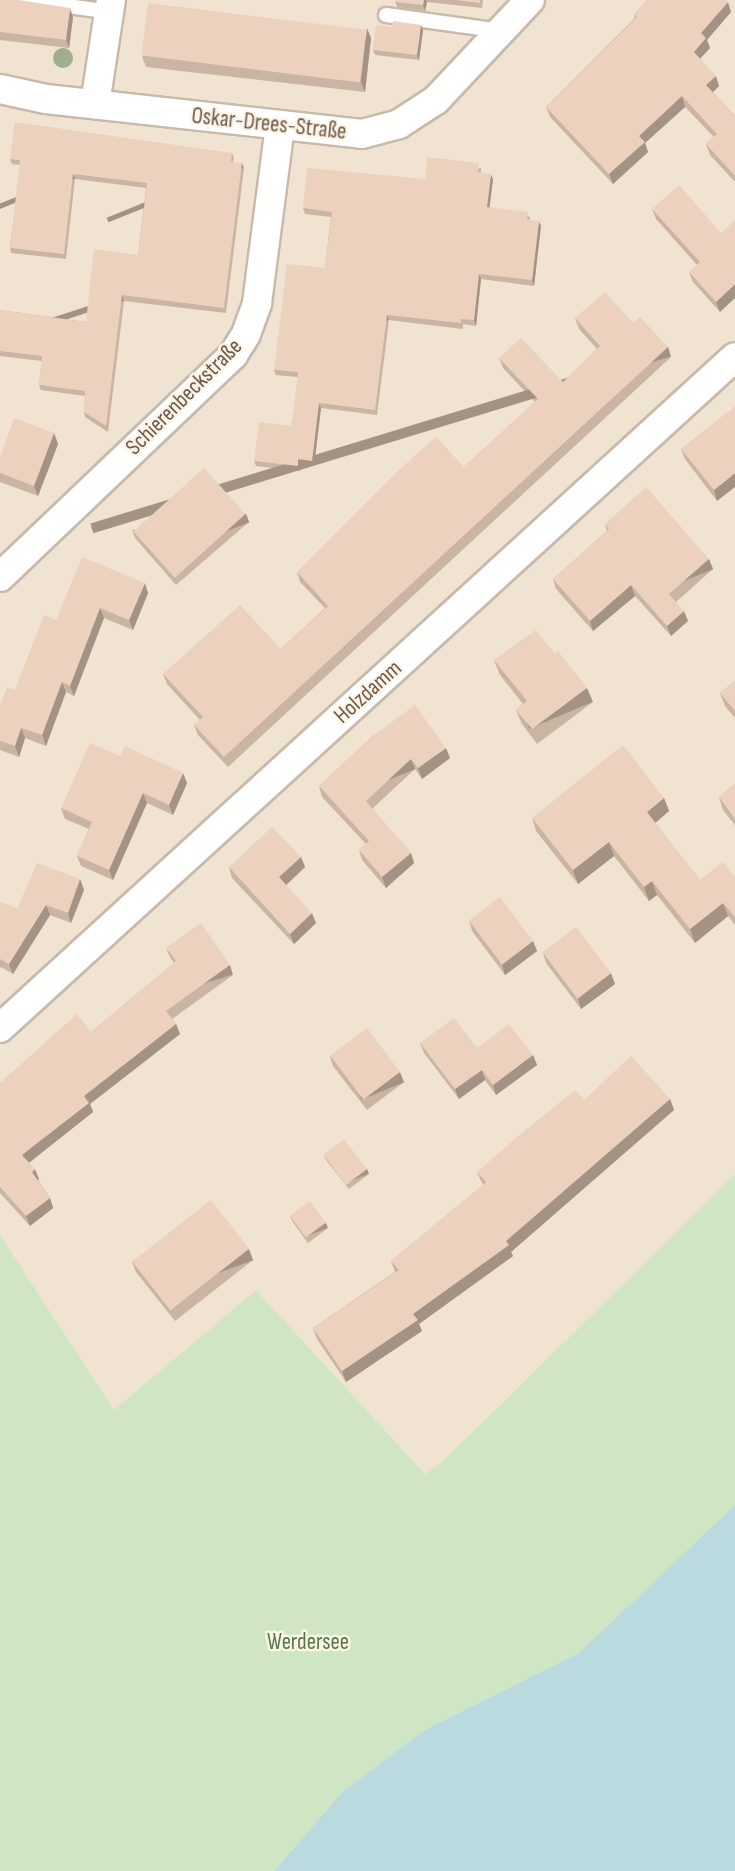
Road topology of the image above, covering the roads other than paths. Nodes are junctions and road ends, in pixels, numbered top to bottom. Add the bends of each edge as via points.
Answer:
1 (25, 0) edge
2 (530, 0) edge
3 (111, 6) edge
4 (386, 15) dead end
5 (501, 31) junction
6 (0, 89) edge
7 (95, 104) junction
8 (280, 127) junction
9 (735, 357) edge
10 (0, 577) edge
11 (0, 1028) edge

1 - 3 lane
2 - 5 street, Oskar-Drees-Straße
3 - 7 street
4 - 5 lane
5 - 8 street, Oskar-Drees-Straße via 436,100 399,124 362,134
6 - 7 street, Oskar-Drees-Straße
7 - 8 street, Oskar-Drees-Straße
8 - 10 street, Schierenbeckstraße via 257,303 240,344
9 - 11 street, Holzdamm

